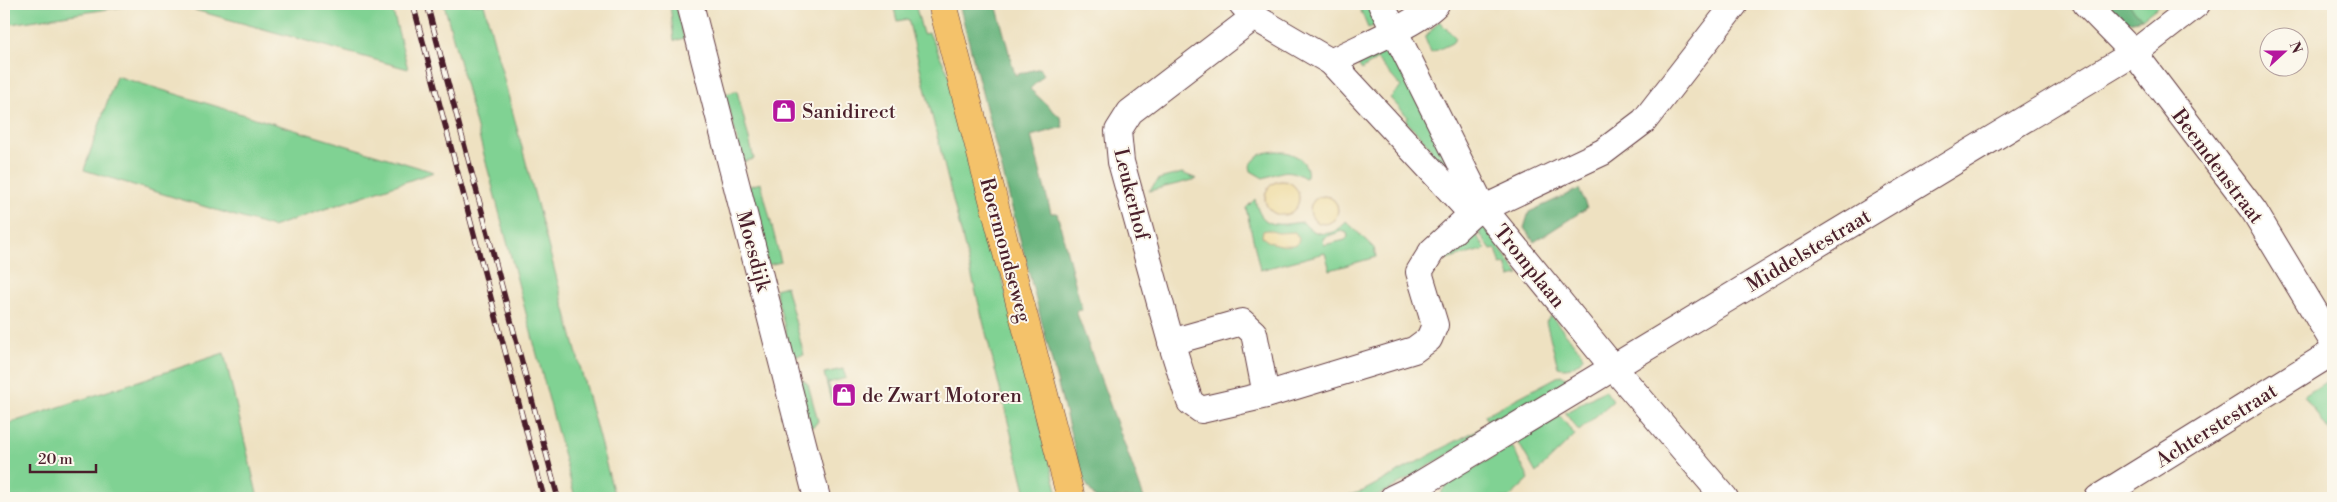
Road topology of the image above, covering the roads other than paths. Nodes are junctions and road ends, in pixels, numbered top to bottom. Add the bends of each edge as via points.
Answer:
1 (690, 4) edge
2 (942, 4) edge
3 (1381, 4) edge
4 (1436, 4) edge
5 (1735, 4) edge
6 (2086, 4) edge
7 (2197, 4) edge
8 (1248, 10) edge
9 (1393, 30) junction
10 (2134, 53) junction
11 (1330, 62) junction
12 (1477, 211) junction
13 (1171, 342) junction
14 (2333, 342) edge
15 (2333, 352) edge
16 (1613, 368) junction
17 (1266, 395) junction
18 (1409, 495) edge
19 (1072, 497) edge
20 (817, 498) edge
21 (1725, 498) edge
22 (2098, 498) edge

1 - 20 street, Moesdijk
2 - 19 main road, Roermondseweg
3 - 9 street, Tromplaan
4 - 9 street
5 - 12 street via 1644,121 1603,152
6 - 10 street, Beemdenstraat
7 - 10 street, Middelstestraat
8 - 11 street, Leukerhof
8 - 13 street, Leukerhof via 1130,112 1118,131 1122,162
9 - 11 street
9 - 12 street, Tromplaan
10 - 14 street, Beemdenstraat via 2254,211
10 - 16 street, Middelstestraat
11 - 12 street, Leukerhof
12 - 16 street, Tromplaan
12 - 17 street, Leukerhof via 1432,251 1419,272 1435,325 1429,339 1414,350
13 - 17 street, Leukerhof via 1190,402 1201,410
13 - 17 street via 1242,322 1254,333
15 - 22 street, Achterstestraat
16 - 18 street, Middelstestraat
16 - 21 street, Tromplaan

